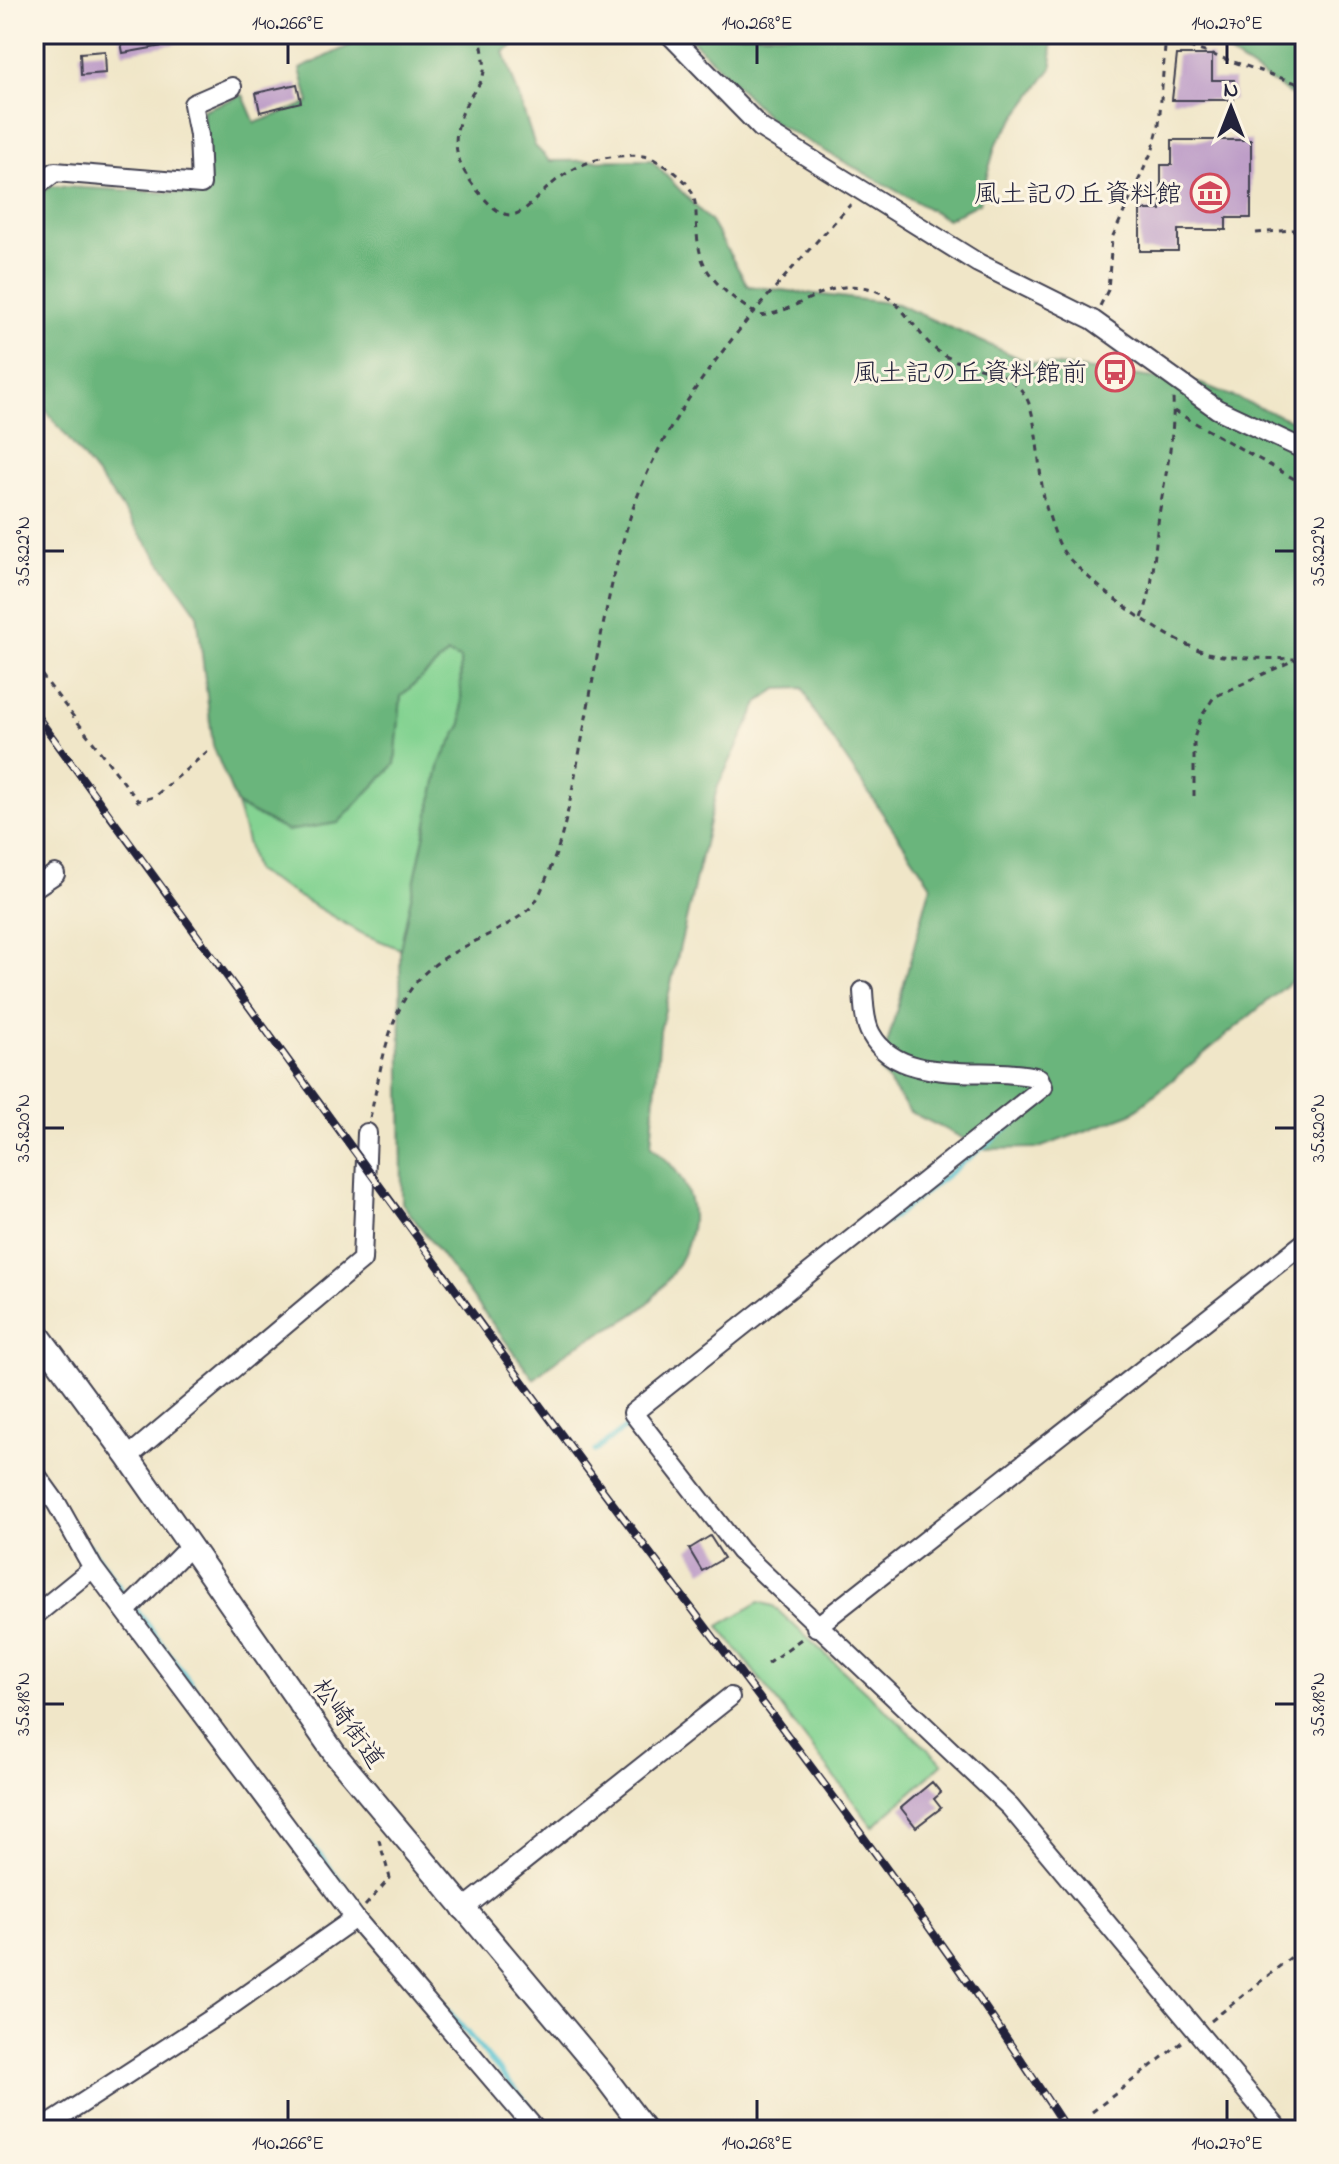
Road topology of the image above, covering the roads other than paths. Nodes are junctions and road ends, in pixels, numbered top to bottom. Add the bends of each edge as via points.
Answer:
1 (669, 34) edge
2 (232, 87) dead end
3 (34, 188) edge
4 (1305, 450) edge
5 (55, 874) dead end
6 (34, 888) edge
7 (863, 991) dead end
8 (367, 1133) road end
9 (1305, 1242) edge
10 (34, 1329) edge
11 (128, 1457) junction
12 (34, 1472) edge
13 (190, 1546) junction
14 (93, 1568) junction
15 (127, 1610) junction
16 (34, 1616) edge
17 (816, 1627) junction
18 (730, 1697) dead end
19 (462, 1910) junction
20 (355, 1918) junction
21 (41, 2130) edge
22 (536, 2130) edge
23 (645, 2130) edge
24 (1279, 2130) edge

1 - 4 street via 761,128 978,263 1093,320 1217,409
2 - 3 street via 193,104 201,184 55,172
5 - 6 street
7 - 17 street via 870,1033 896,1058 960,1073 1025,1074 1039,1078 1043,1087 633,1413 748,1560
8 - 11 street via 362,1260
9 - 17 street
10 - 11 main road, 松崎街道
11 - 13 main road, 松崎街道
12 - 14 street
13 - 15 street
13 - 19 main road, 松崎街道 via 335,1754
14 - 15 street
14 - 16 street
15 - 20 street
17 - 24 street via 1010,1807
18 - 19 street
19 - 23 main road, 松崎街道
20 - 21 street
20 - 22 street

